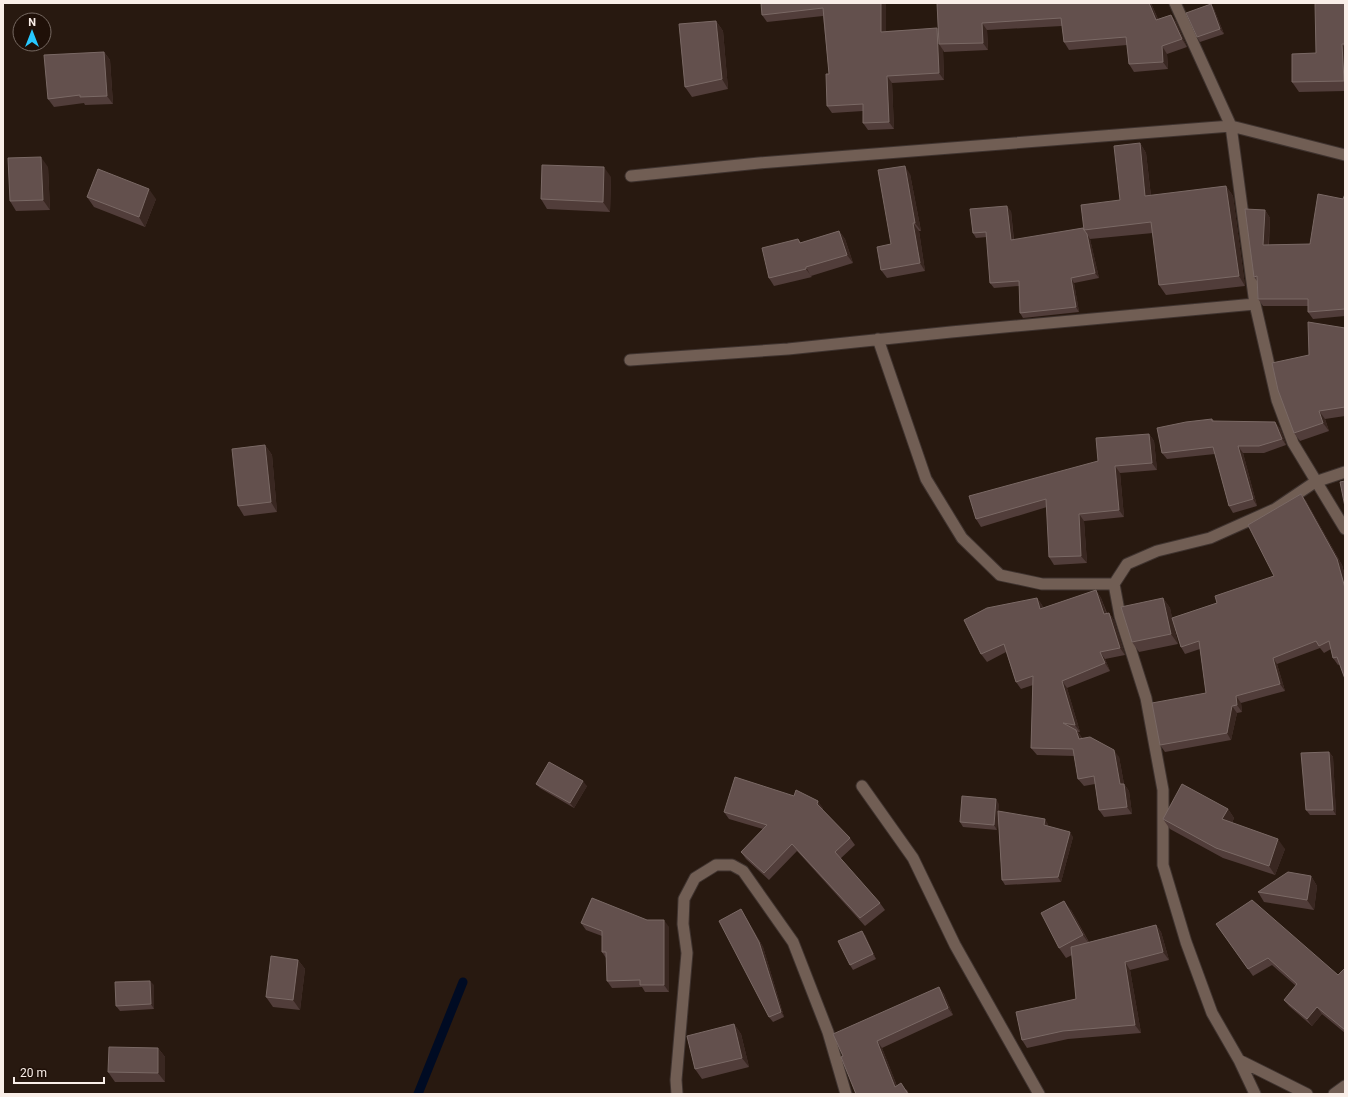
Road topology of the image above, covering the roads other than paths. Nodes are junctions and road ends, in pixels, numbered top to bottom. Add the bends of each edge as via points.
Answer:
1 (1175, 3) edge
2 (1231, 126) junction
3 (1345, 155) edge
4 (631, 176) dead end
5 (1255, 304) junction
6 (878, 339) junction
7 (630, 360) dead end
8 (1345, 472) edge
9 (1316, 482) junction
10 (1345, 529) edge
11 (1114, 584) junction
12 (862, 786) dead end
13 (1239, 1060) junction
14 (1345, 1086) edge
15 (677, 1094) edge
16 (846, 1094) edge
17 (1039, 1094) edge
18 (1255, 1094) edge
19 (1307, 1094) edge
20 (1334, 1094) edge

1 - 2 street
2 - 3 street
2 - 4 street via 759,163
2 - 5 street
5 - 6 street
5 - 9 street via 1277,400 1293,443
6 - 7 street via 788,349
6 - 11 street via 926,479 962,538 1000,575 1042,584
8 - 9 street
9 - 10 street
9 - 11 street via 1275,509 1210,538 1157,551 1127,564
11 - 13 street via 1120,616 1146,698 1163,790 1163,865 1186,942 1212,1013
12 - 17 street via 913,858 956,946
13 - 18 street
13 - 19 street
14 - 20 street
15 - 16 street via 687,954 684,899 695,878 716,865 732,865 743,872 793,942 828,1032

